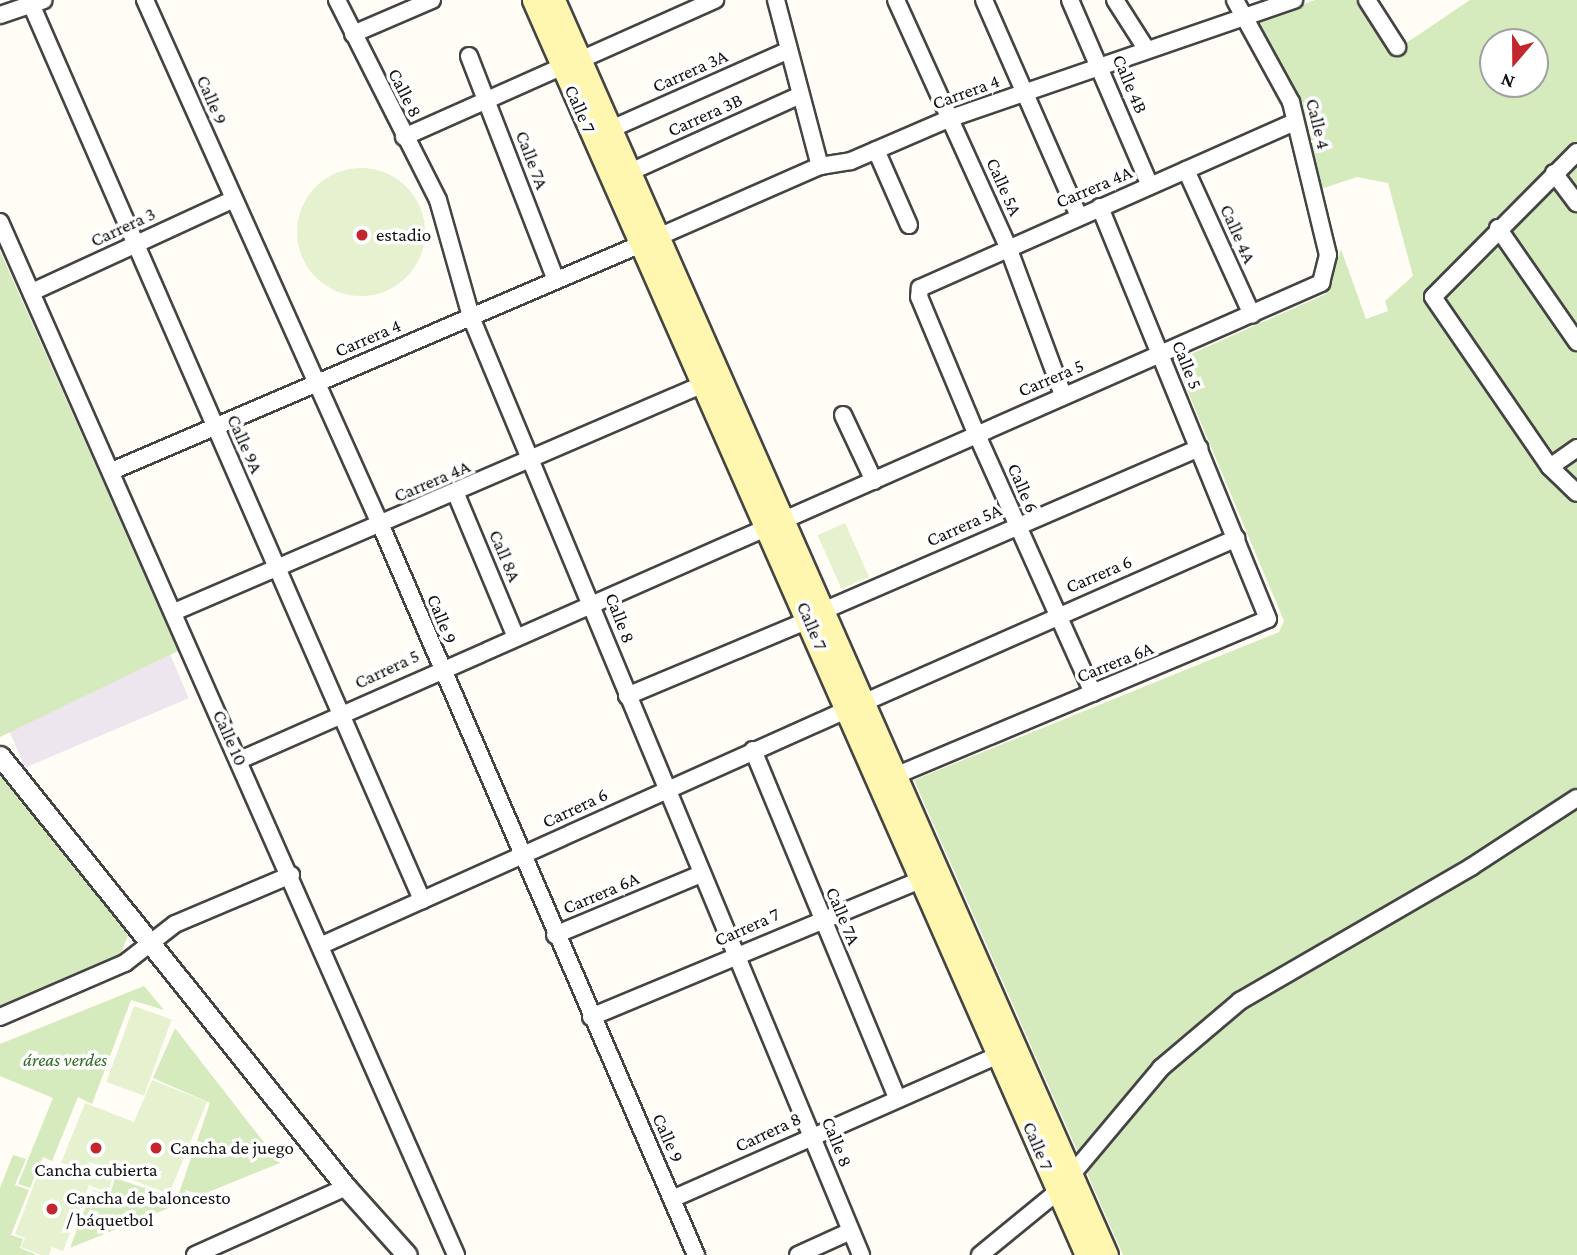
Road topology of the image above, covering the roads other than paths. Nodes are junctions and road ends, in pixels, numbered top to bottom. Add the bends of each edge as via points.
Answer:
1 (145, 0) edge
2 (337, 0) edge
3 (432, 0) edge
4 (533, 0) edge
5 (554, 0) edge
6 (715, 0) edge
7 (776, 0) edge
8 (896, 0) edge
9 (984, 0) edge
10 (1070, 0) edge
11 (1115, 0) edge
12 (1236, 0) edge
13 (1294, 0) edge
14 (1367, 0) edge
15 (38, 2) edge
16 (0, 15) edge
17 (1246, 15) junction
18 (353, 34) junction
19 (1397, 47) dead end
20 (1147, 50) junction
21 (787, 51) junction
22 (469, 56) dead end
23 (571, 63) junction
24 (1100, 68) junction
25 (1027, 92) junction
26 (798, 96) junction
27 (487, 100) junction
28 (951, 118) junction
29 (1295, 122) junction
30 (611, 129) junction
31 (404, 137) junction
32 (876, 150) junction
33 (1577, 152) edge
34 (820, 166) junction
35 (1186, 170) junction
36 (630, 172) junction
37 (1554, 173) junction
38 (1150, 186) junction
39 (232, 200) junction
40 (1577, 203) edge
41 (1100, 207) junction
42 (1079, 216) junction
43 (0, 222) edge
44 (909, 225) dead end
45 (1498, 228) junction
46 (650, 240) junction
47 (137, 244) junction
48 (1007, 247) junction
49 (1328, 270) joint
50 (556, 280) junction
51 (32, 292) junction
52 (919, 297) joint
53 (1252, 315) junction
54 (471, 317) junction
55 (1577, 342) edge
56 (1160, 355) junction
57 (316, 383) junction
58 (704, 384) junction
59 (1063, 395) junction
60 (843, 415) dead end
61 (213, 426) junction
62 (976, 433) junction
63 (1199, 448) junction
64 (1577, 448) edge
65 (534, 461) junction
66 (1550, 467) junction
67 (111, 471) junction
68 (874, 481) junction
69 (1577, 493) edge
70 (456, 494) junction
71 (1016, 524) junction
72 (777, 525) junction
73 (381, 526) junction
74 (1236, 538) junction
75 (277, 569) junction
76 (592, 603) junction
77 (174, 612) junction
78 (817, 615) junction
79 (1056, 616) junction
80 (515, 635) junction
81 (439, 668) junction
82 (1093, 693) junction
83 (627, 696) junction
84 (856, 706) junction
85 (339, 715) junction
86 (753, 750) junction
87 (0, 756) edge
88 (240, 760) junction
89 (897, 775) junction
90 (665, 789) junction
91 (1577, 798) edge
92 (520, 856) junction
93 (701, 874) junction
94 (291, 875) junction
95 (922, 879) junction
96 (422, 900) junction
97 (821, 917) junction
98 (555, 935) junction
99 (150, 944) junction
100 (322, 945) junction
101 (737, 954) junction
102 (0, 1017) edge
103 (592, 1017) junction
104 (999, 1055) junction
105 (897, 1097) junction
106 (811, 1135) junction
107 (1072, 1176) junction
108 (346, 1187) junction
109 (1057, 1192) junction
110 (672, 1199) junction
111 (850, 1231) junction
112 (195, 1255) edge
113 (407, 1255) edge
114 (456, 1255) edge
115 (696, 1255) edge
116 (798, 1255) edge
117 (861, 1255) edge
118 (980, 1255) edge
119 (1086, 1255) edge
120 (1107, 1255) edge

1 - 39 street, Calle 9
2 - 18 street, Calle 8
3 - 18 street
4 - 23 main road, Calle 7
5 - 23 main road, Calle 7
6 - 23 street
7 - 21 street
8 - 28 street, Calle 5A
9 - 25 street
10 - 24 street, Calle 4B
11 - 20 street
12 - 17 street, Calle 4
13 - 17 street, Carrera 4
14 - 19 street
15 - 16 street
15 - 47 street, Calle 9A
17 - 20 street, Carrera 4
17 - 29 street, Calle 4 via 1283,79
18 - 31 street, Calle 8
20 - 24 street, Carrera 4
21 - 26 street
21 - 30 street, Carrera 3A
22 - 27 street, Calle 7A
23 - 27 street
23 - 30 main road, Calle 7
23 - 46 main road, Calle 7
24 - 25 street, Carrera 4
24 - 38 street, Calle 4B
25 - 28 street, Carrera 4
25 - 42 street
26 - 34 street
26 - 36 street, Carrera 3B
27 - 31 street
27 - 50 street, Calle 7A
28 - 32 street, Carrera 4
28 - 48 street, Calle 5A
29 - 35 street, Carrera 4A
29 - 49 street, Calle 4
30 - 36 main road, Calle 7
31 - 54 street, Calle 8 via 438,200
32 - 34 street, Carrera 4
32 - 44 street
33 - 37 street
34 - 46 street, Carrera 4
35 - 38 street, Carrera 4A
35 - 53 street, Calle 4A
36 - 46 main road, Calle 7
37 - 40 street
37 - 45 street
38 - 41 street, Carrera 4A
39 - 47 street, Carrera 3
39 - 57 street, Calle 9
41 - 42 street, Carrera 4A
41 - 56 street, Calle 5
42 - 48 street, Carrera 4A
43 - 51 street, Calle 10
45 - 55 street
45 - 66 street via 1433,298
46 - 50 street, Carrera 4
46 - 58 main road, Calle 7
46 - 72 main road, Calle 7
47 - 51 street, Carrera 3
47 - 61 street, Calle 9A
48 - 52 street, Carrera 4A via 926,281
48 - 59 street, Calle 5A
49 - 53 street, Carrera 5 via 1321,283
50 - 54 street, Carrera 4
51 - 67 street, Calle 10
52 - 62 street, Calle 6
53 - 56 street, Carrera 5
54 - 57 street, Carrera 4
54 - 65 street, Calle 8
56 - 59 street, Carrera 5
56 - 63 street, Calle 5
57 - 61 street, Carrera 4
57 - 73 street, Calle 9
58 - 65 street, Carrera 4A
58 - 72 main road, Calle 7
59 - 62 street, Carrera 5
60 - 68 street
61 - 67 street, Carrera 4
61 - 75 street, Calle 9A
62 - 68 street, Carrera 5
62 - 71 street, Calle 6
63 - 71 street, Carrera 5A
63 - 74 street, Calle 5
64 - 66 street
65 - 70 street, Carrera 4A
65 - 76 street, Calle 8
66 - 69 street
67 - 77 street, Calle 10
68 - 72 street, Carrera 5
70 - 73 street, Carrera 4A
70 - 80 street, Call 8A
71 - 78 street, Carrera 5A
71 - 79 street, Calle 6
72 - 76 street
72 - 78 main road, Calle 7
73 - 75 street, Carrera 4A
73 - 81 street, Calle 9
74 - 79 street, Carrera 6
74 - 82 street, Carrera 6A via 1265,608 1265,624
75 - 77 street, Carrera 4A
75 - 85 street, Calle 9A
76 - 80 street, Carrera 5
76 - 83 street, Calle 8
77 - 88 street, Calle 10
78 - 83 street, Carrera 5A
78 - 84 main road, Calle 7
79 - 82 street, Calle 6
79 - 84 street, Carrera 6
80 - 81 street, Carrera 5
81 - 85 street, Carrera 5
81 - 92 street, Calle 9
82 - 89 street, Carrera 6A
83 - 90 street, Calle 8
84 - 86 street, Carrera 6
84 - 89 main road, Calle 7
84 - 95 main road, Calle 7
85 - 88 street, Carrera 5
85 - 96 street, Calle 9A
86 - 90 street, Carrera 6
86 - 97 street, Calle 7A
87 - 99 street
88 - 94 street, Calle 10
89 - 107 main road, Calle 7
90 - 92 street, Carrera 6
90 - 93 street, Calle 8
91 - 107 street via 1240,1001 1161,1068
92 - 96 street, Carrera 6
92 - 98 street, Calle 9
93 - 98 street, Carrera 6A
93 - 101 street, Calle 8
94 - 99 street via 175,924
94 - 100 street, Calle 10
95 - 97 street, Carrera 7
95 - 104 main road, Calle 7
96 - 100 street, Carrera 6
97 - 101 street, Carrera 7
97 - 105 street, Calle 7A
98 - 103 street, Calle 9
99 - 102 street via 125,963
99 - 108 street
100 - 114 street, Calle 10
101 - 103 street, Carrera 7
101 - 106 street, Calle 8
103 - 110 street, Calle 9
104 - 105 street, Carrera 8
104 - 109 main road, Calle 7
105 - 106 street, Carrera 8
106 - 110 street, Carrera 8
106 - 111 street, Calle 8
107 - 109 street
107 - 120 main road, Calle 7
108 - 112 street
108 - 113 street
109 - 118 street
109 - 119 main road, Calle 7
110 - 115 street, Calle 9
111 - 116 street
111 - 117 street, Calle 8

